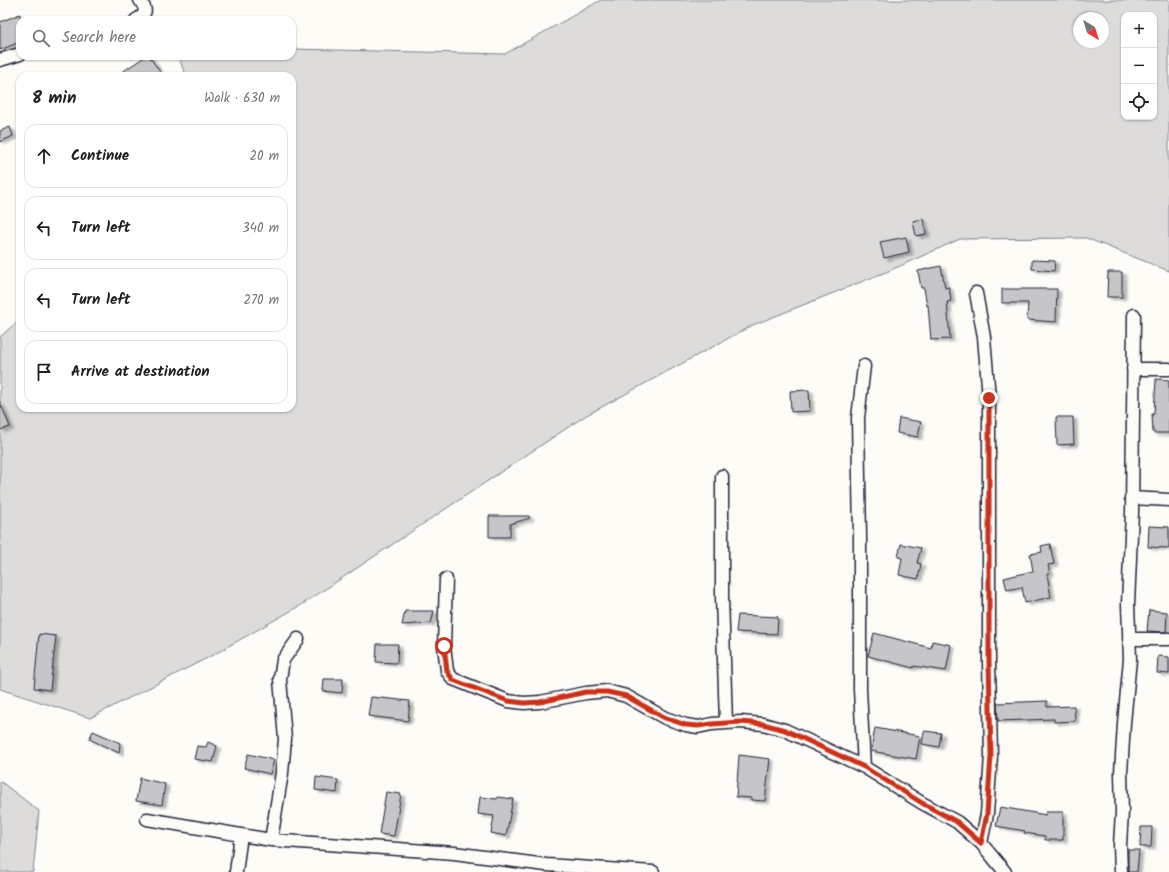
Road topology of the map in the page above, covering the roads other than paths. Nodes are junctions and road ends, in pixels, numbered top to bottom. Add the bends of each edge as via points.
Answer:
1 (140, 0) edge
2 (143, 16) edge
3 (16, 55) edge
4 (0, 60) edge
5 (976, 293) dead end
6 (1134, 315) dead end
7 (864, 366) dead end
8 (1133, 369) junction
9 (1169, 369) edge
10 (722, 476) dead end
11 (1132, 498) junction
12 (1169, 500) edge
13 (446, 579) dead end
14 (298, 639) dead end
15 (1169, 639) edge
16 (1128, 640) junction
17 (726, 723) junction
18 (864, 767) junction
19 (147, 819) dead end
20 (241, 835) junction
21 (271, 840) junction
22 (981, 843) junction
23 (236, 872) edge
24 (653, 872) edge
25 (1005, 872) edge
26 (1121, 872) edge

1 - 2 street via 145,9
3 - 4 street
5 - 22 street via 984,337 989,398 991,756 987,814
6 - 8 street
7 - 18 street via 858,418 860,689
8 - 9 street
8 - 11 street
10 - 17 street
11 - 12 street
11 - 16 street
13 - 17 street via 444,646 447,671 453,680 508,701 540,702 586,692 607,692 626,696 665,718 686,725
14 - 21 street via 283,660 280,679 285,739
15 - 16 street
16 - 26 street via 1130,659 1121,773
17 - 18 street via 763,724 785,730
18 - 22 street via 957,822
19 - 20 street
20 - 21 street
20 - 23 street
21 - 24 street via 454,853 546,865
22 - 25 street

